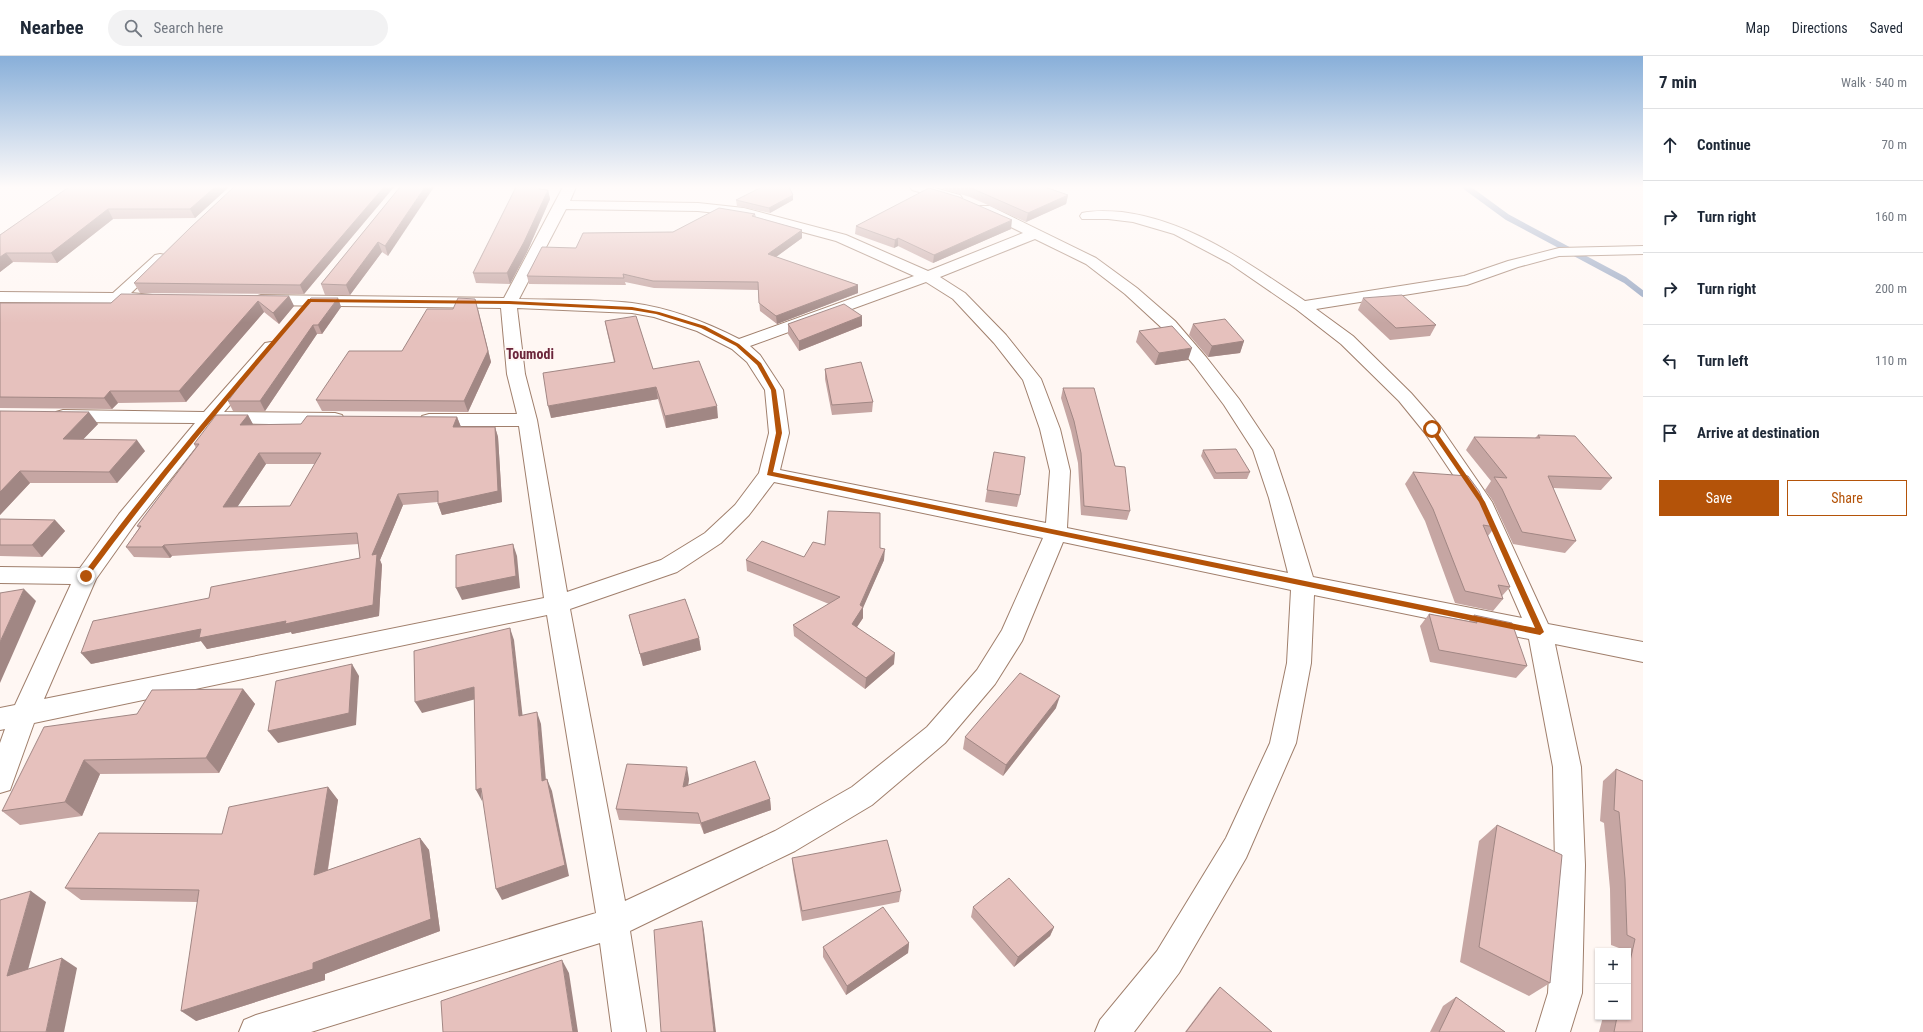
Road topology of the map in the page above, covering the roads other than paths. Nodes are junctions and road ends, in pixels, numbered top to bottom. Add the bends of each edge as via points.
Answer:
1 (546, 233) edge
2 (821, 233) edge
3 (1037, 233) joint
4 (1182, 233) edge
5 (169, 250) edge
6 (1643, 250) edge
7 (928, 276) junction
8 (315, 294) junction
9 (0, 297) edge
10 (117, 298) junction
11 (163, 299) edge
12 (248, 300) edge
13 (509, 303) junction
14 (1302, 306) junction
15 (738, 345) junction
16 (46, 416) edge
17 (209, 418) junction
18 (353, 419) edge
19 (409, 420) edge
20 (528, 420) junction
21 (770, 474) junction
22 (1056, 532) junction
23 (0, 575) edge
24 (86, 576) junction
25 (1303, 584) junction
26 (557, 604) junction
27 (1540, 632) junction
28 (1643, 652) edge
29 (24, 714) junction
30 (0, 719) edge
31 (0, 781) edge
32 (613, 923) junction
33 (256, 1032) edge
34 (629, 1032) edge
35 (1112, 1032) edge
36 (1553, 1032) edge

1 - 13 street
2 - 7 street via 841,238
3 - 7 street
3 - 25 street via 1091,261 1131,291 1169,325 1232,403 1263,450
4 - 14 street via 1234,260
5 - 10 street
6 - 14 street via 1559,252 1467,280
7 - 15 street
7 - 22 street via 959,296 1000,339 1032,379 1050,429 1060,471
8 - 12 street
8 - 13 street
8 - 17 street
9 - 10 street
10 - 11 street
13 - 15 street via 644,310 703,327
13 - 20 street via 516,374
14 - 27 street via 1347,340 1405,397 1432,429 1482,502
15 - 21 street via 759,364 774,390 779,433
16 - 17 street
17 - 18 street
17 - 24 street via 127,520
19 - 20 street
20 - 26 street
21 - 22 street
21 - 26 street via 742,510 713,538 669,566
22 - 25 street
22 - 32 street via 1013,634 986,677 936,735 862,796 798,834
23 - 24 street
24 - 29 street
25 - 27 street
25 - 35 street via 1299,663 1283,743 1236,848 1168,962
26 - 29 street
26 - 32 street
27 - 28 street
27 - 36 street via 1568,775 1570,865 1565,993
29 - 30 street
29 - 31 street
32 - 33 street
32 - 34 street

